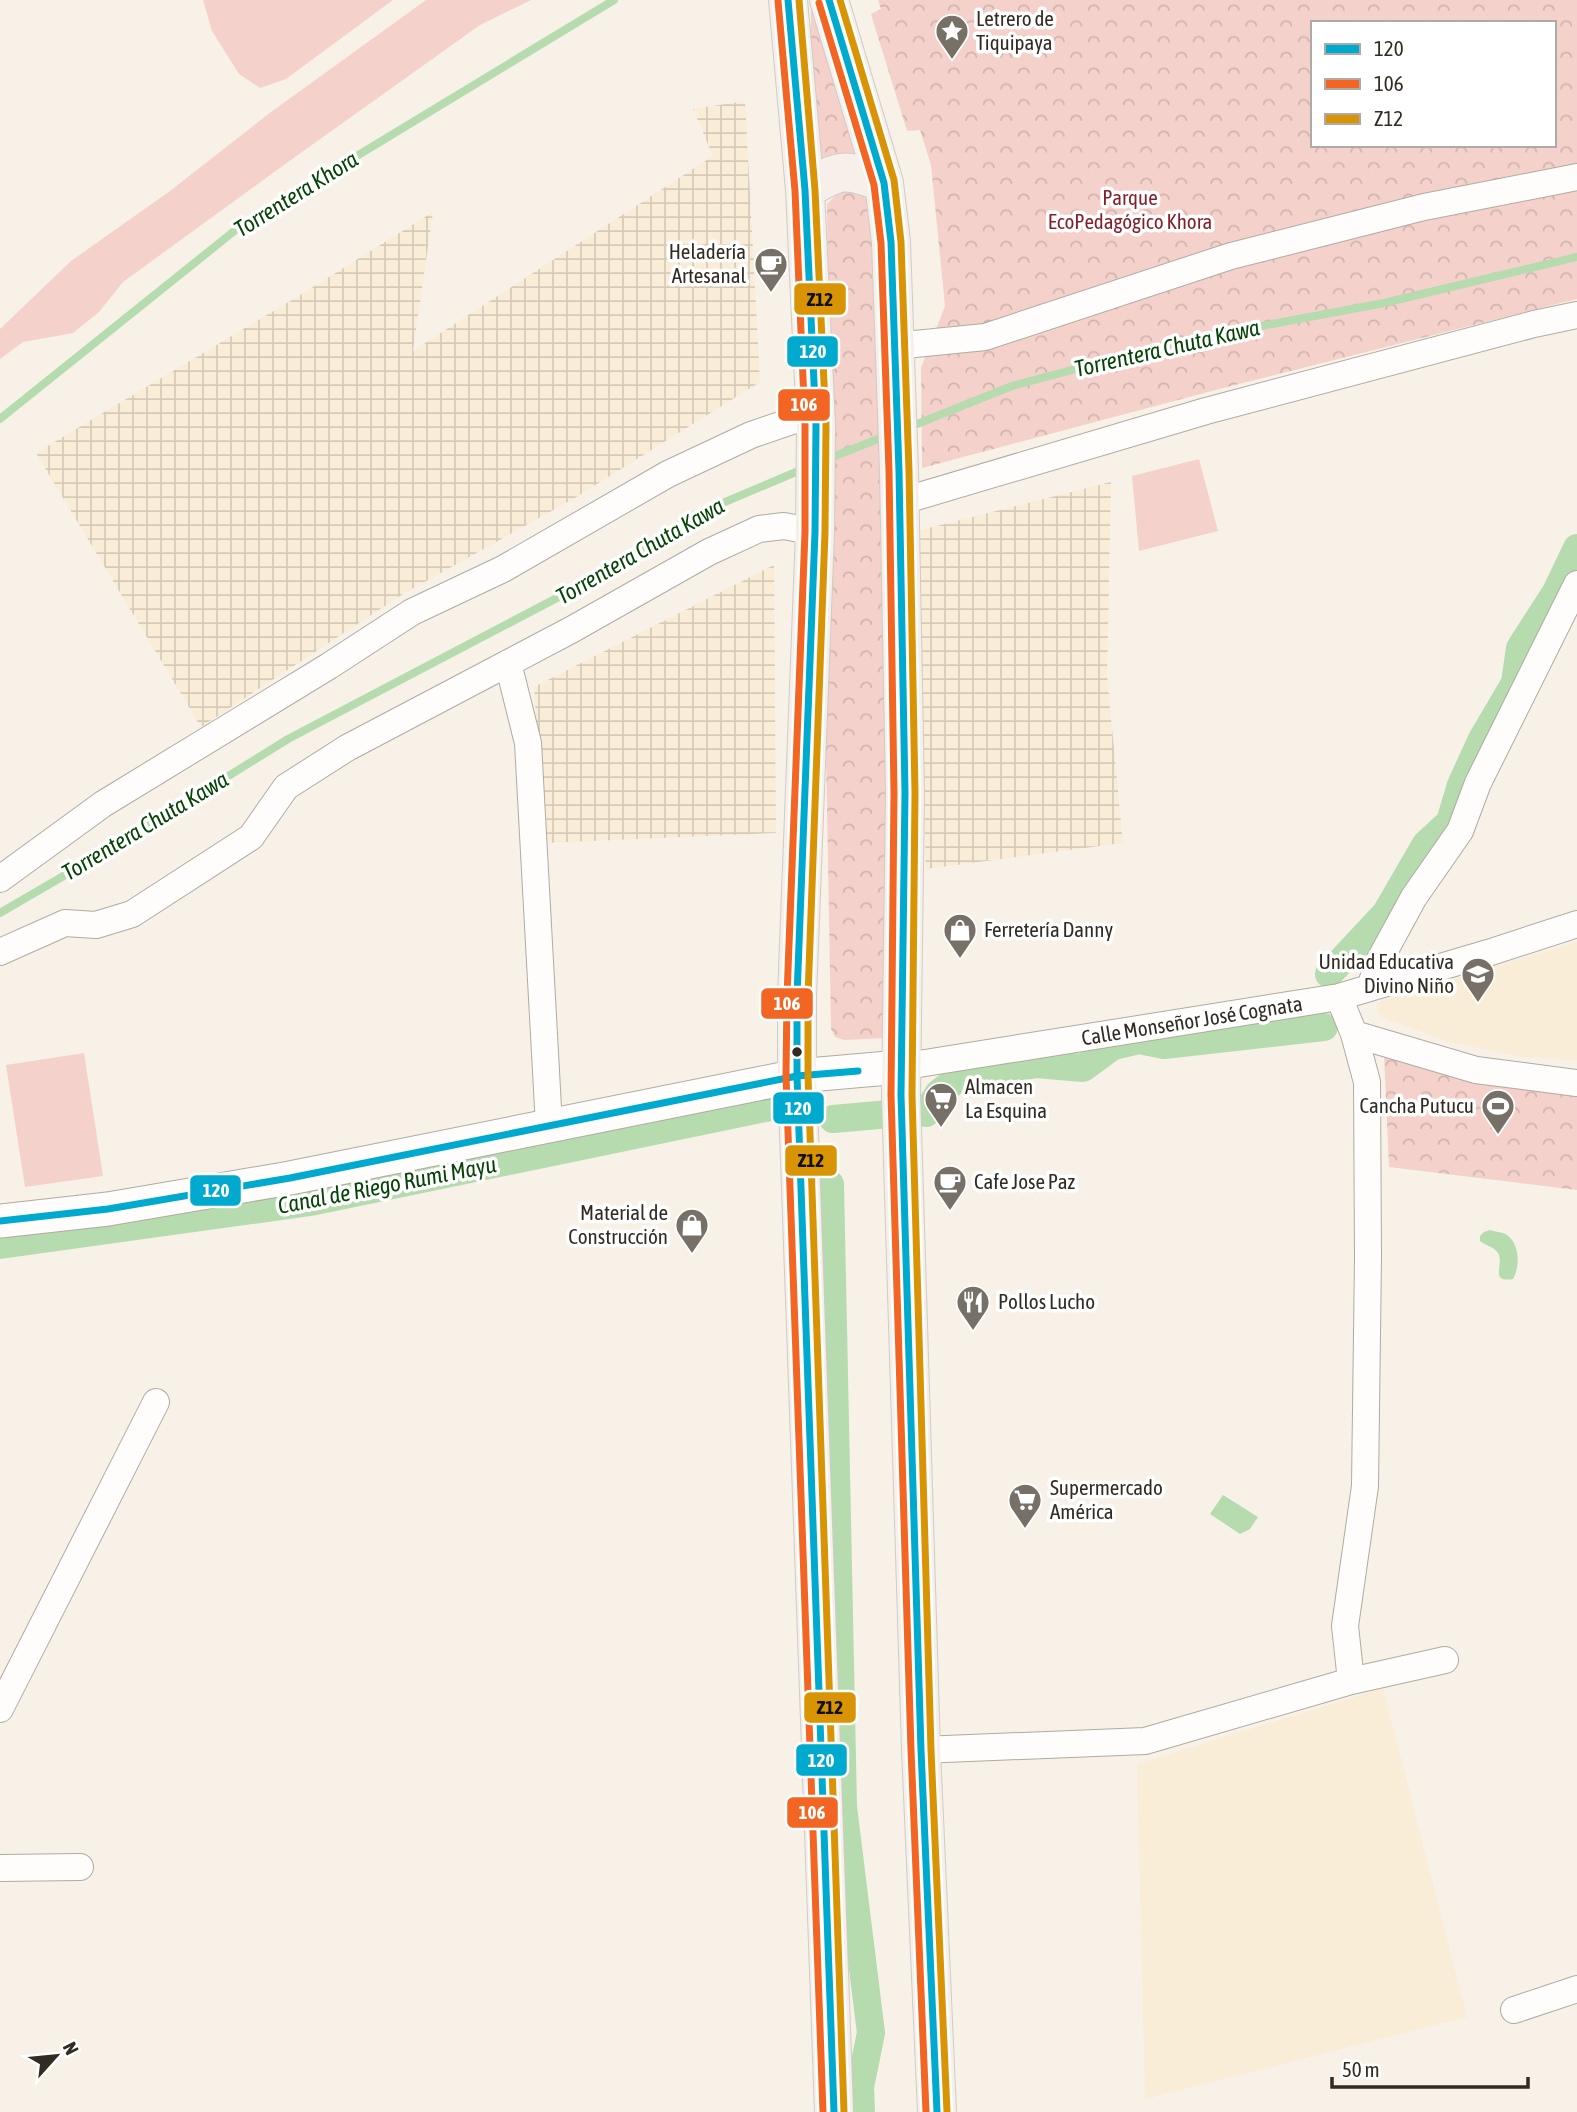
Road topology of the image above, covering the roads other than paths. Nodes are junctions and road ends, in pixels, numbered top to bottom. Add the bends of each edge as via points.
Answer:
1 (788, 0) edge
2 (829, 0) edge
3 (1577, 177) edge
4 (884, 183) junction
5 (805, 190) junction
6 (1577, 315) edge
7 (895, 346) junction
8 (815, 419) junction
9 (899, 486) junction
10 (815, 521) junction
11 (1577, 584) edge
12 (508, 663) junction
13 (0, 879) edge
14 (1577, 924) edge
15 (0, 952) edge
16 (1370, 988) junction
17 (1339, 998) junction
18 (1354, 1034) junction
19 (900, 1067) junction
20 (797, 1076) junction
21 (1577, 1083) edge
22 (549, 1126) junction
23 (0, 1221) edge
24 (156, 1402) dead end
25 (1445, 1660) dead end
26 (1351, 1681) junction
27 (0, 1709) edge
28 (921, 1750) junction
29 (80, 1867) dead end
30 (0, 1868) edge
31 (1577, 1989) edge
32 (1514, 2010) dead end
33 (834, 2112) edge
34 (937, 2112) edge

1 - 5 main road
2 - 4 main road
3 - 7 street via 1424,207 1231,256 985,337
4 - 5 main road via 841,172
4 - 7 main road
5 - 8 main road
6 - 9 street
7 - 9 main road
8 - 10 main road
8 - 13 street via 751,435 668,474 503,569 412,611 103,804
9 - 19 main road via 905,793
10 - 12 street via 759,529 709,552
10 - 20 main road
11 - 16 street via 1478,783 1460,831 1414,897 1378,963
12 - 15 street via 347,748 286,788 251,837 132,914 96,925 65,923
12 - 22 street via 528,743
14 - 16 street, Calle Monseñor José Cognata
16 - 17 street, Calle Monseñor José Cognata
17 - 18 street
17 - 19 street, Calle Monseñor José Cognata
18 - 21 street via 1476,1070
18 - 26 street via 1367,1082 1368,1257 1365,1486 1345,1626
19 - 20 street, Calle Monseñor José Cognata
19 - 28 main road
20 - 22 street, Calle Monseñor José Cognata
20 - 33 main road
22 - 23 street, Calle Monseñor José Cognata via 290,1178 108,1209
24 - 27 street
25 - 26 street
26 - 28 street via 1145,1741
28 - 34 main road
29 - 30 street
31 - 32 street

